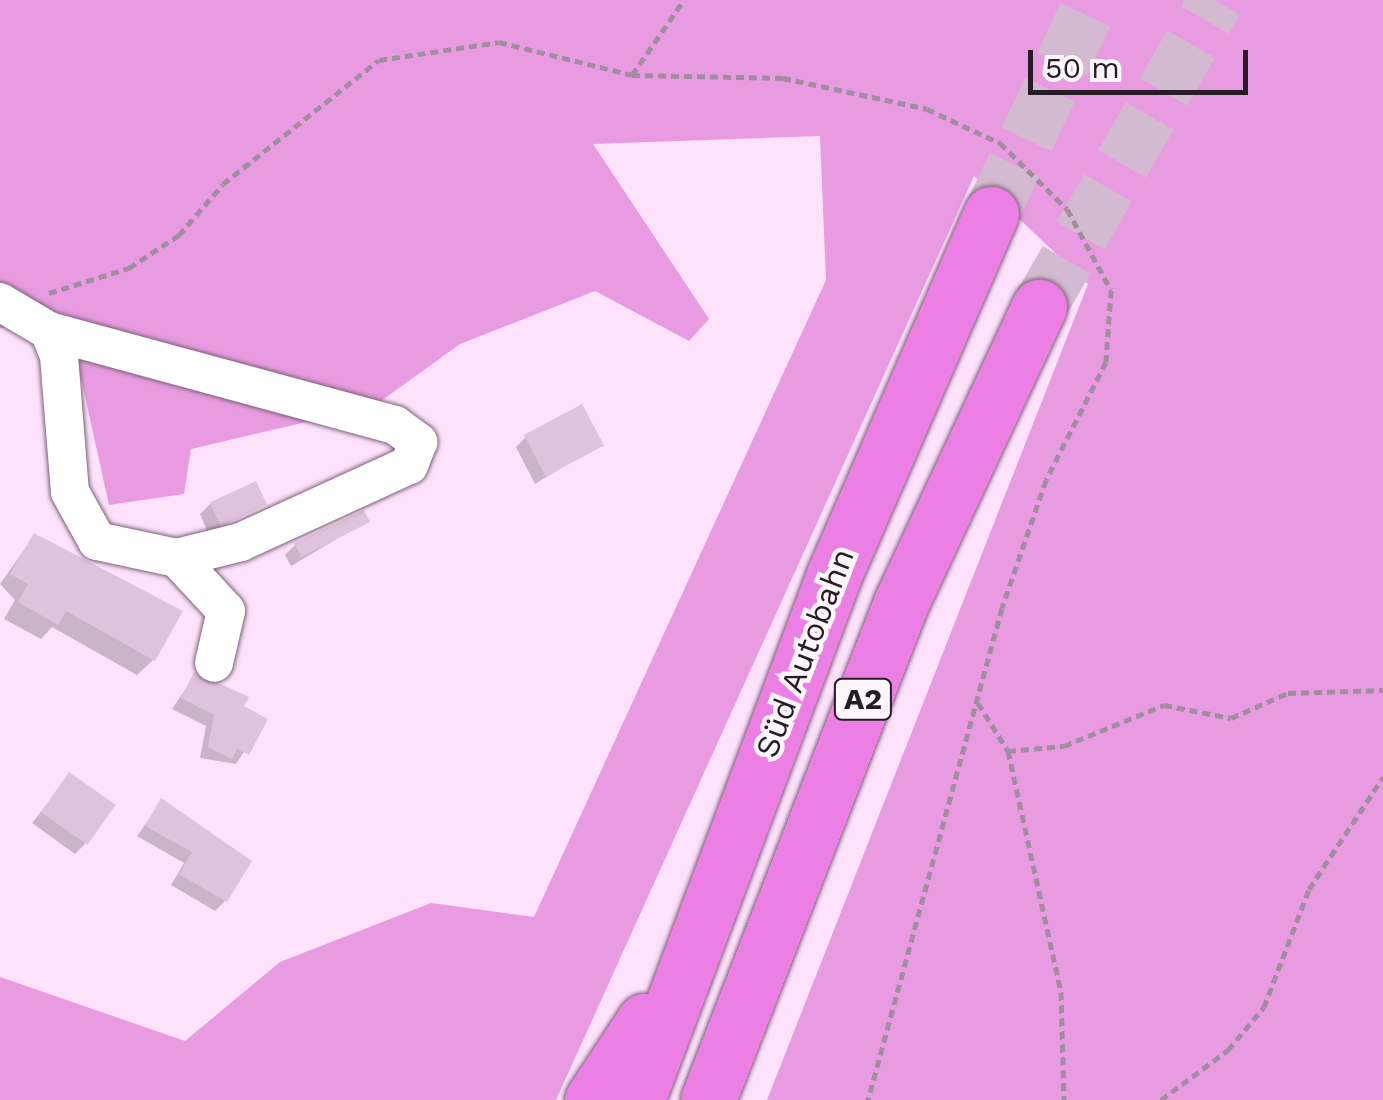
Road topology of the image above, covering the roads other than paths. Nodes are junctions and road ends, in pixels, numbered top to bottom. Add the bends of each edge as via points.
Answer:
1 (991, 214) tunnel mouth
2 (3, 302) edge
3 (1039, 308) tunnel mouth
4 (49, 331) junction
5 (176, 558) junction
6 (214, 663) dead end
7 (690, 951) junction
8 (592, 1100) edge
9 (637, 1100) edge
10 (708, 1100) edge

1 - 7 highway, Süd Autobahn / A2 via 834,575
2 - 4 street
3 - 10 highway, A2 via 901,603
4 - 5 street via 60,356 70,492 97,541
4 - 5 street via 395,425 418,442 409,464 240,542
5 - 6 street via 226,611
7 - 8 highway
7 - 9 highway, Süd Autobahn / A2

